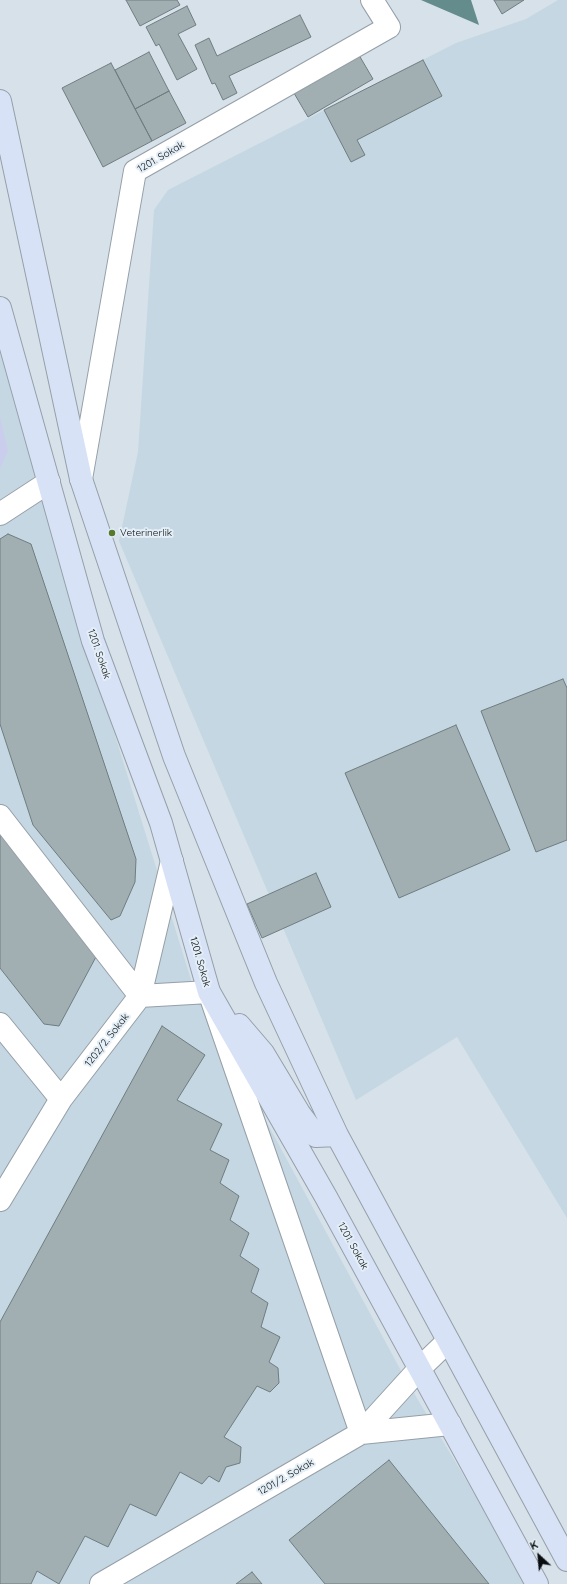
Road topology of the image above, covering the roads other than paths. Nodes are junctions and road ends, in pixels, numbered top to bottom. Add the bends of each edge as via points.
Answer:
1 (372, 0) edge
2 (0, 101) edge
3 (0, 308) edge
4 (81, 479) junction
5 (49, 482) junction
6 (0, 514) edge
7 (0, 816) edge
8 (172, 862) junction
9 (209, 992) junction
10 (140, 996) junction
11 (0, 1024) edge
12 (61, 1099) junction
13 (337, 1135) junction
14 (0, 1200) edge
15 (448, 1341) junction
16 (420, 1368) junction
17 (450, 1424) junction
18 (361, 1433) junction
19 (567, 1560) edge
20 (101, 1584) edge
21 (537, 1584) edge

1 - 4 street, 1201. Sokak via 389,27 135,171
2 - 4 main road, 1201. Sokak
3 - 5 main road, 1201. Sokak
4 - 13 main road, 1201. Sokak via 174,756 266,983
5 - 6 street
5 - 8 main road, 1201. Sokak via 94,641 161,823
7 - 10 street
8 - 9 main road, 1201. Sokak
8 - 10 street, 1202/2. Sokak
9 - 10 street
9 - 13 main road via 263,1053 316,1136
9 - 16 main road, 1201. Sokak
9 - 18 street
10 - 12 street, 1202/2. Sokak
11 - 12 street
12 - 14 street, 1202/2. Sokak
13 - 15 main road, 1201. Sokak
15 - 16 street, 1201/2. Sokak
15 - 19 main road, 1201. Sokak
16 - 17 main road, 1201. Sokak
16 - 18 street, 1201/2. Sokak
17 - 18 street
17 - 21 main road, 1201. Sokak
18 - 20 street, 1201/2. Sokak

